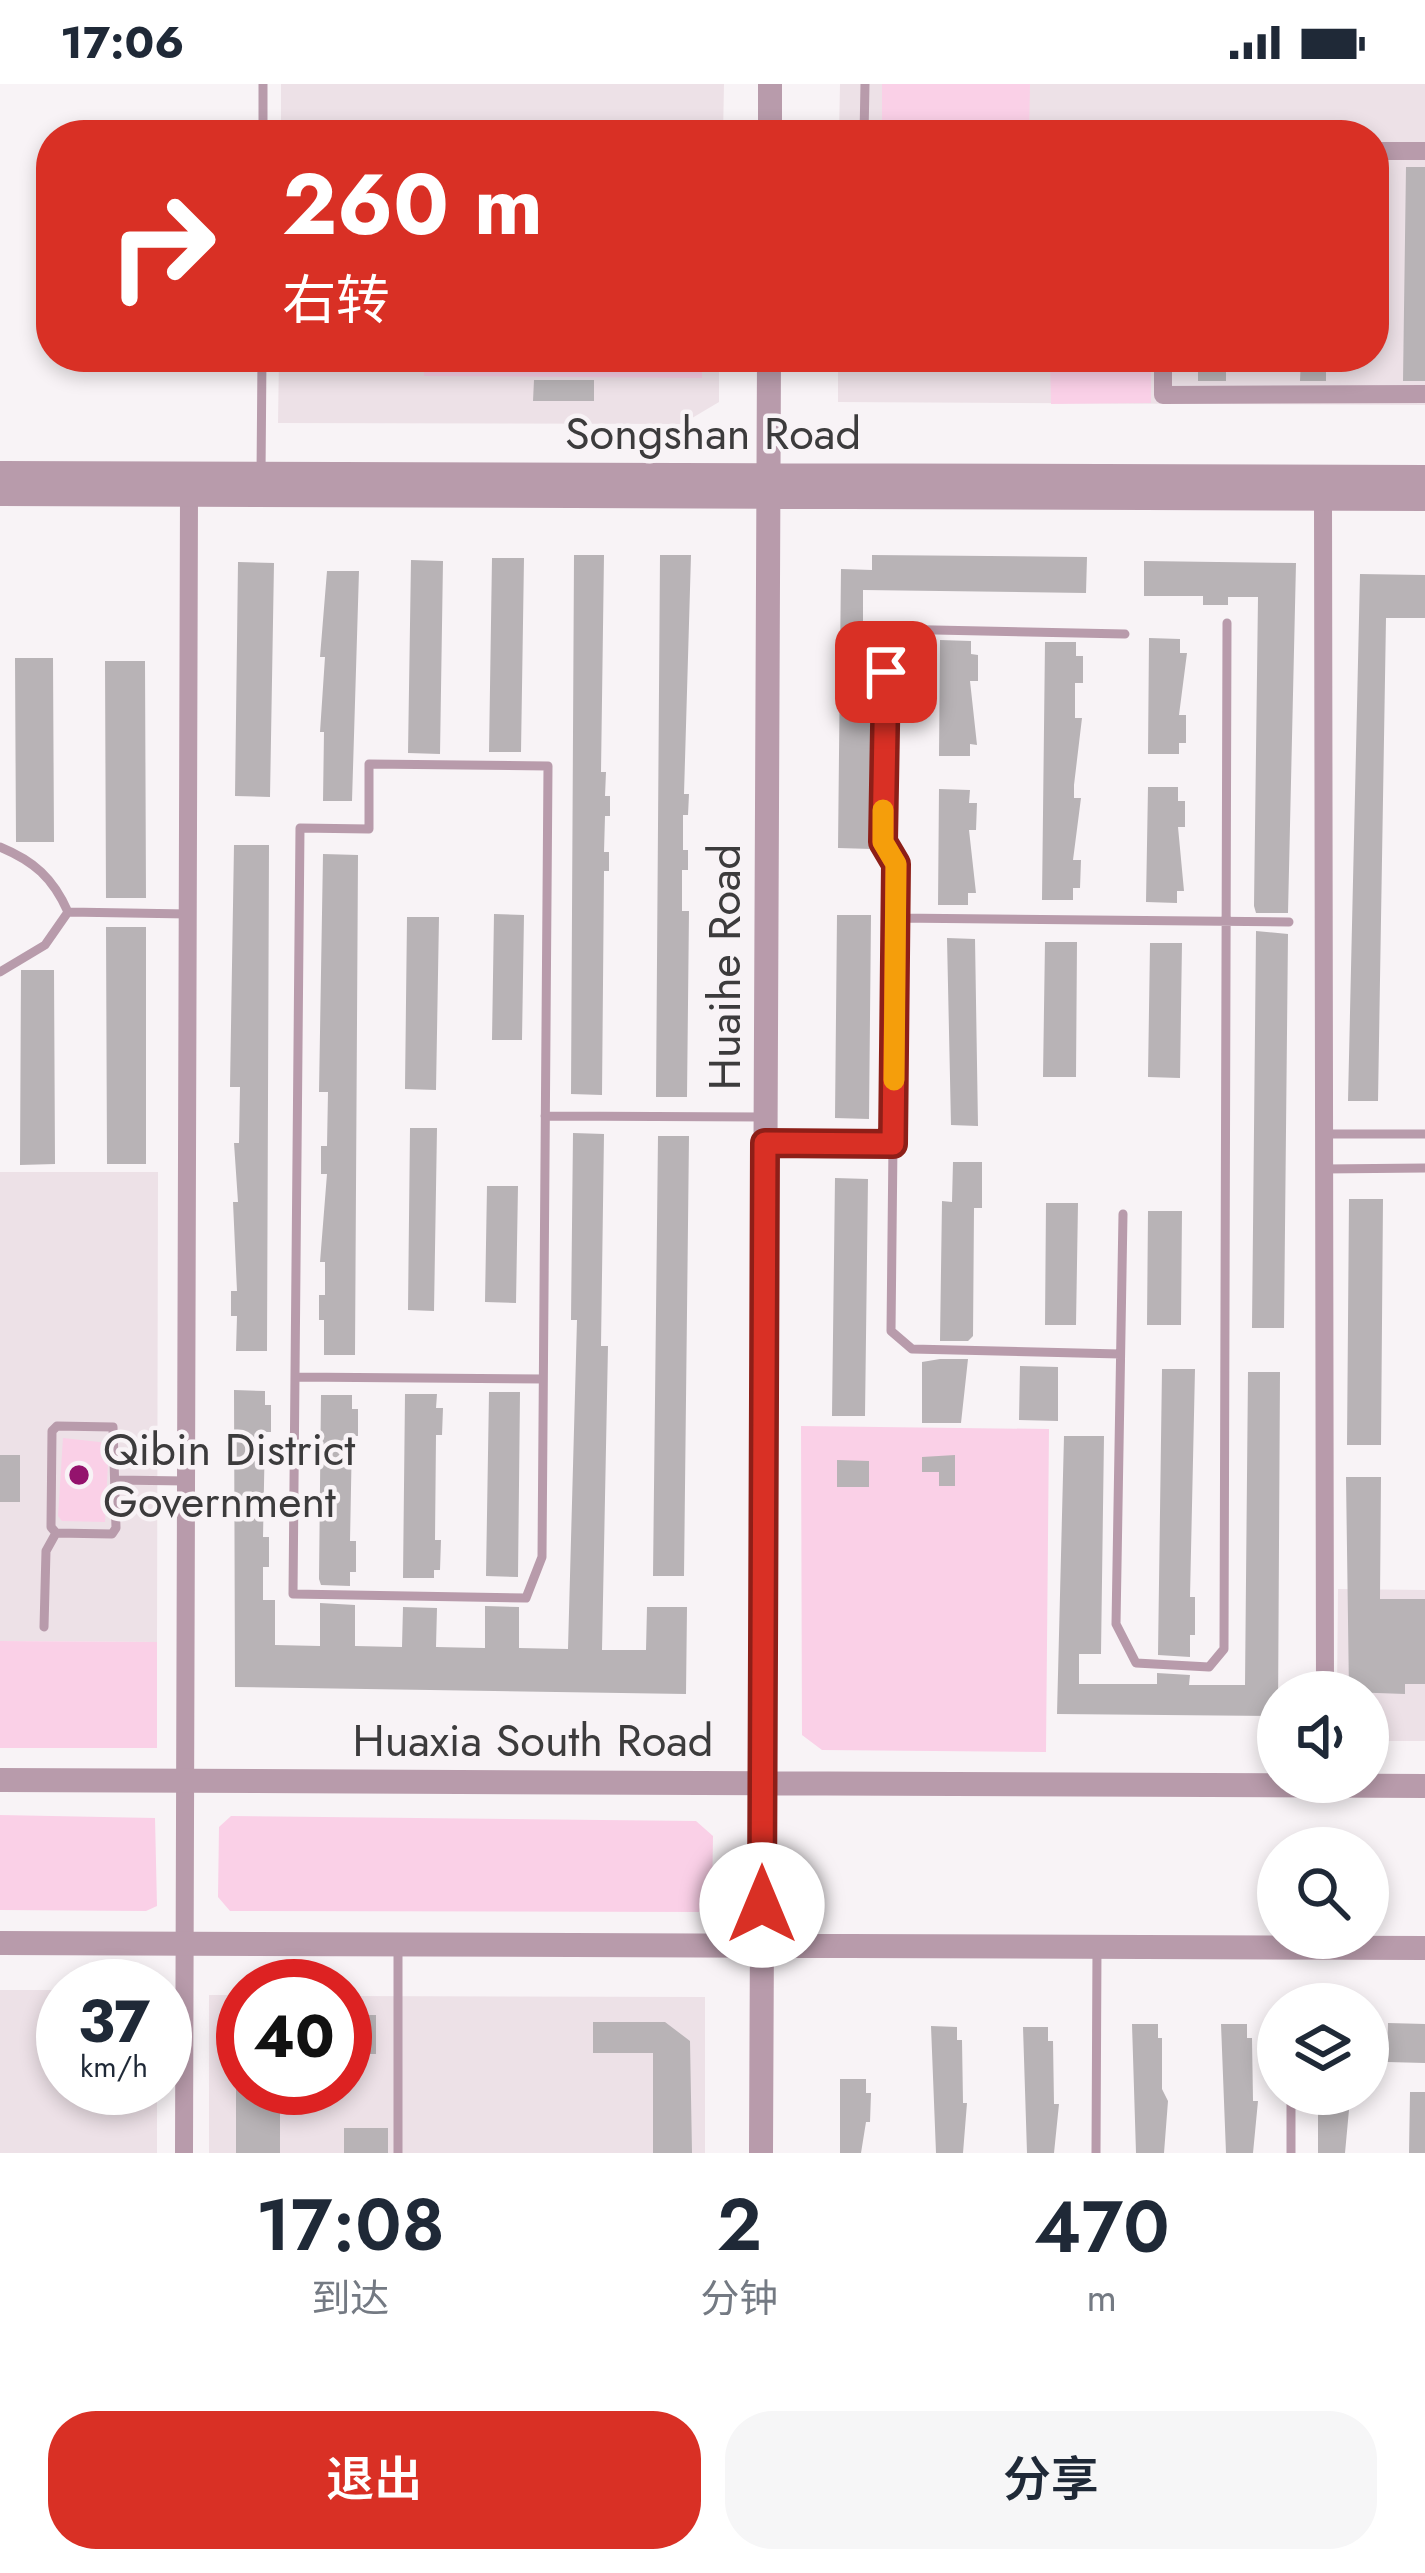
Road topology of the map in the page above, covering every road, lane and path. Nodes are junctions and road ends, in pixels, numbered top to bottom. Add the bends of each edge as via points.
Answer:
1 (263, 84) edge
2 (770, 84) edge
3 (865, 84) edge
4 (263, 120) edge
5 (770, 120) edge
6 (864, 120) edge
7 (1389, 151) edge
8 (1425, 152) edge
9 (262, 372) edge
10 (769, 372) edge
11 (1162, 372) edge
12 (1425, 394) edge
13 (0, 472) edge
14 (261, 474) junction
15 (1425, 477) edge
16 (768, 486) junction
17 (0, 494) edge
18 (190, 495) junction
19 (1323, 499) junction
20 (1425, 499) edge
21 (1227, 623) dead end
22 (1125, 634) dead end
23 (0, 847) edge
24 (68, 912) junction
25 (188, 914) junction
26 (896, 918) junction
27 (1226, 922) junction
28 (1289, 922) dead end
29 (0, 972) edge
30 (545, 1116) junction
31 (766, 1117) junction
32 (1324, 1134) junction
33 (1425, 1134) edge
34 (765, 1143) junction
35 (893, 1144) junction
36 (1425, 1168) edge
37 (1324, 1169) junction
38 (1123, 1214) dead end
39 (1120, 1354) junction
40 (295, 1377) junction
41 (543, 1379) junction
42 (116, 1480) junction
43 (186, 1481) junction
44 (56, 1534) junction
45 (44, 1627) dead end
46 (1324, 1671) edge
47 (0, 1780) edge
48 (185, 1780) junction
49 (762, 1783) junction
50 (1257, 1784) edge
51 (1389, 1785) edge
52 (1425, 1786) edge
53 (0, 1943) edge
54 (185, 1943) junction
55 (398, 1945) junction
56 (762, 1946) junction
57 (1096, 1947) junction
58 (1425, 1948) edge
59 (1291, 2115) edge
60 (184, 2153) edge
61 (398, 2153) edge
62 (761, 2153) edge
63 (1096, 2153) edge
64 (1291, 2153) edge

1 - 4 lane
2 - 5 street
3 - 6 lane
7 - 8 street
9 - 14 lane
10 - 16 street, Huaihe Road
11 - 12 street via 1163,395
13 - 14 street, Songshan Road
14 - 16 street, Songshan Road
15 - 16 street, Songshan Road
16 - 18 street, Songshan Road
16 - 19 street, Songshan Road
16 - 31 street, Huaihe Road
17 - 18 street, Songshan Road
18 - 25 street
19 - 20 street, Songshan Road
19 - 32 street
21 - 27 lane
22 - 26 lane via 886,629 883,842 896,864
23 - 24 lane via 54,882
24 - 25 lane
24 - 29 lane via 45,945
25 - 43 street
26 - 27 lane
26 - 35 lane
27 - 28 lane
27 - 39 lane via 1224,1648 1209,1667 1136,1663 1116,1624
30 - 31 lane
30 - 40 lane via 548,766 369,764 369,829 300,828
30 - 41 lane
31 - 34 street, Huaihe Road
32 - 33 lane
32 - 37 street
34 - 35 lane
34 - 49 street, Huaihe Road
35 - 39 lane via 891,1331 900,1342
36 - 37 lane
37 - 46 street
38 - 39 lane
40 - 41 lane
40 - 41 lane via 293,1594 526,1598 542,1558
42 - 43 lane
42 - 44 lane via 112,1534
42 - 44 lane via 113,1427 57,1426
43 - 48 street
44 - 45 lane via 46,1551
47 - 48 street, Huaxia South Road
48 - 49 street, Huaxia South Road
48 - 54 street
49 - 50 street, Huaxia South Road
49 - 56 street, Huaihe Road
51 - 52 street, Huaxia South Road
53 - 54 street
54 - 55 street
54 - 60 street
55 - 56 street
55 - 61 lane
56 - 57 street
56 - 62 street, Huaihe Road
57 - 58 street
57 - 63 lane
59 - 64 lane

